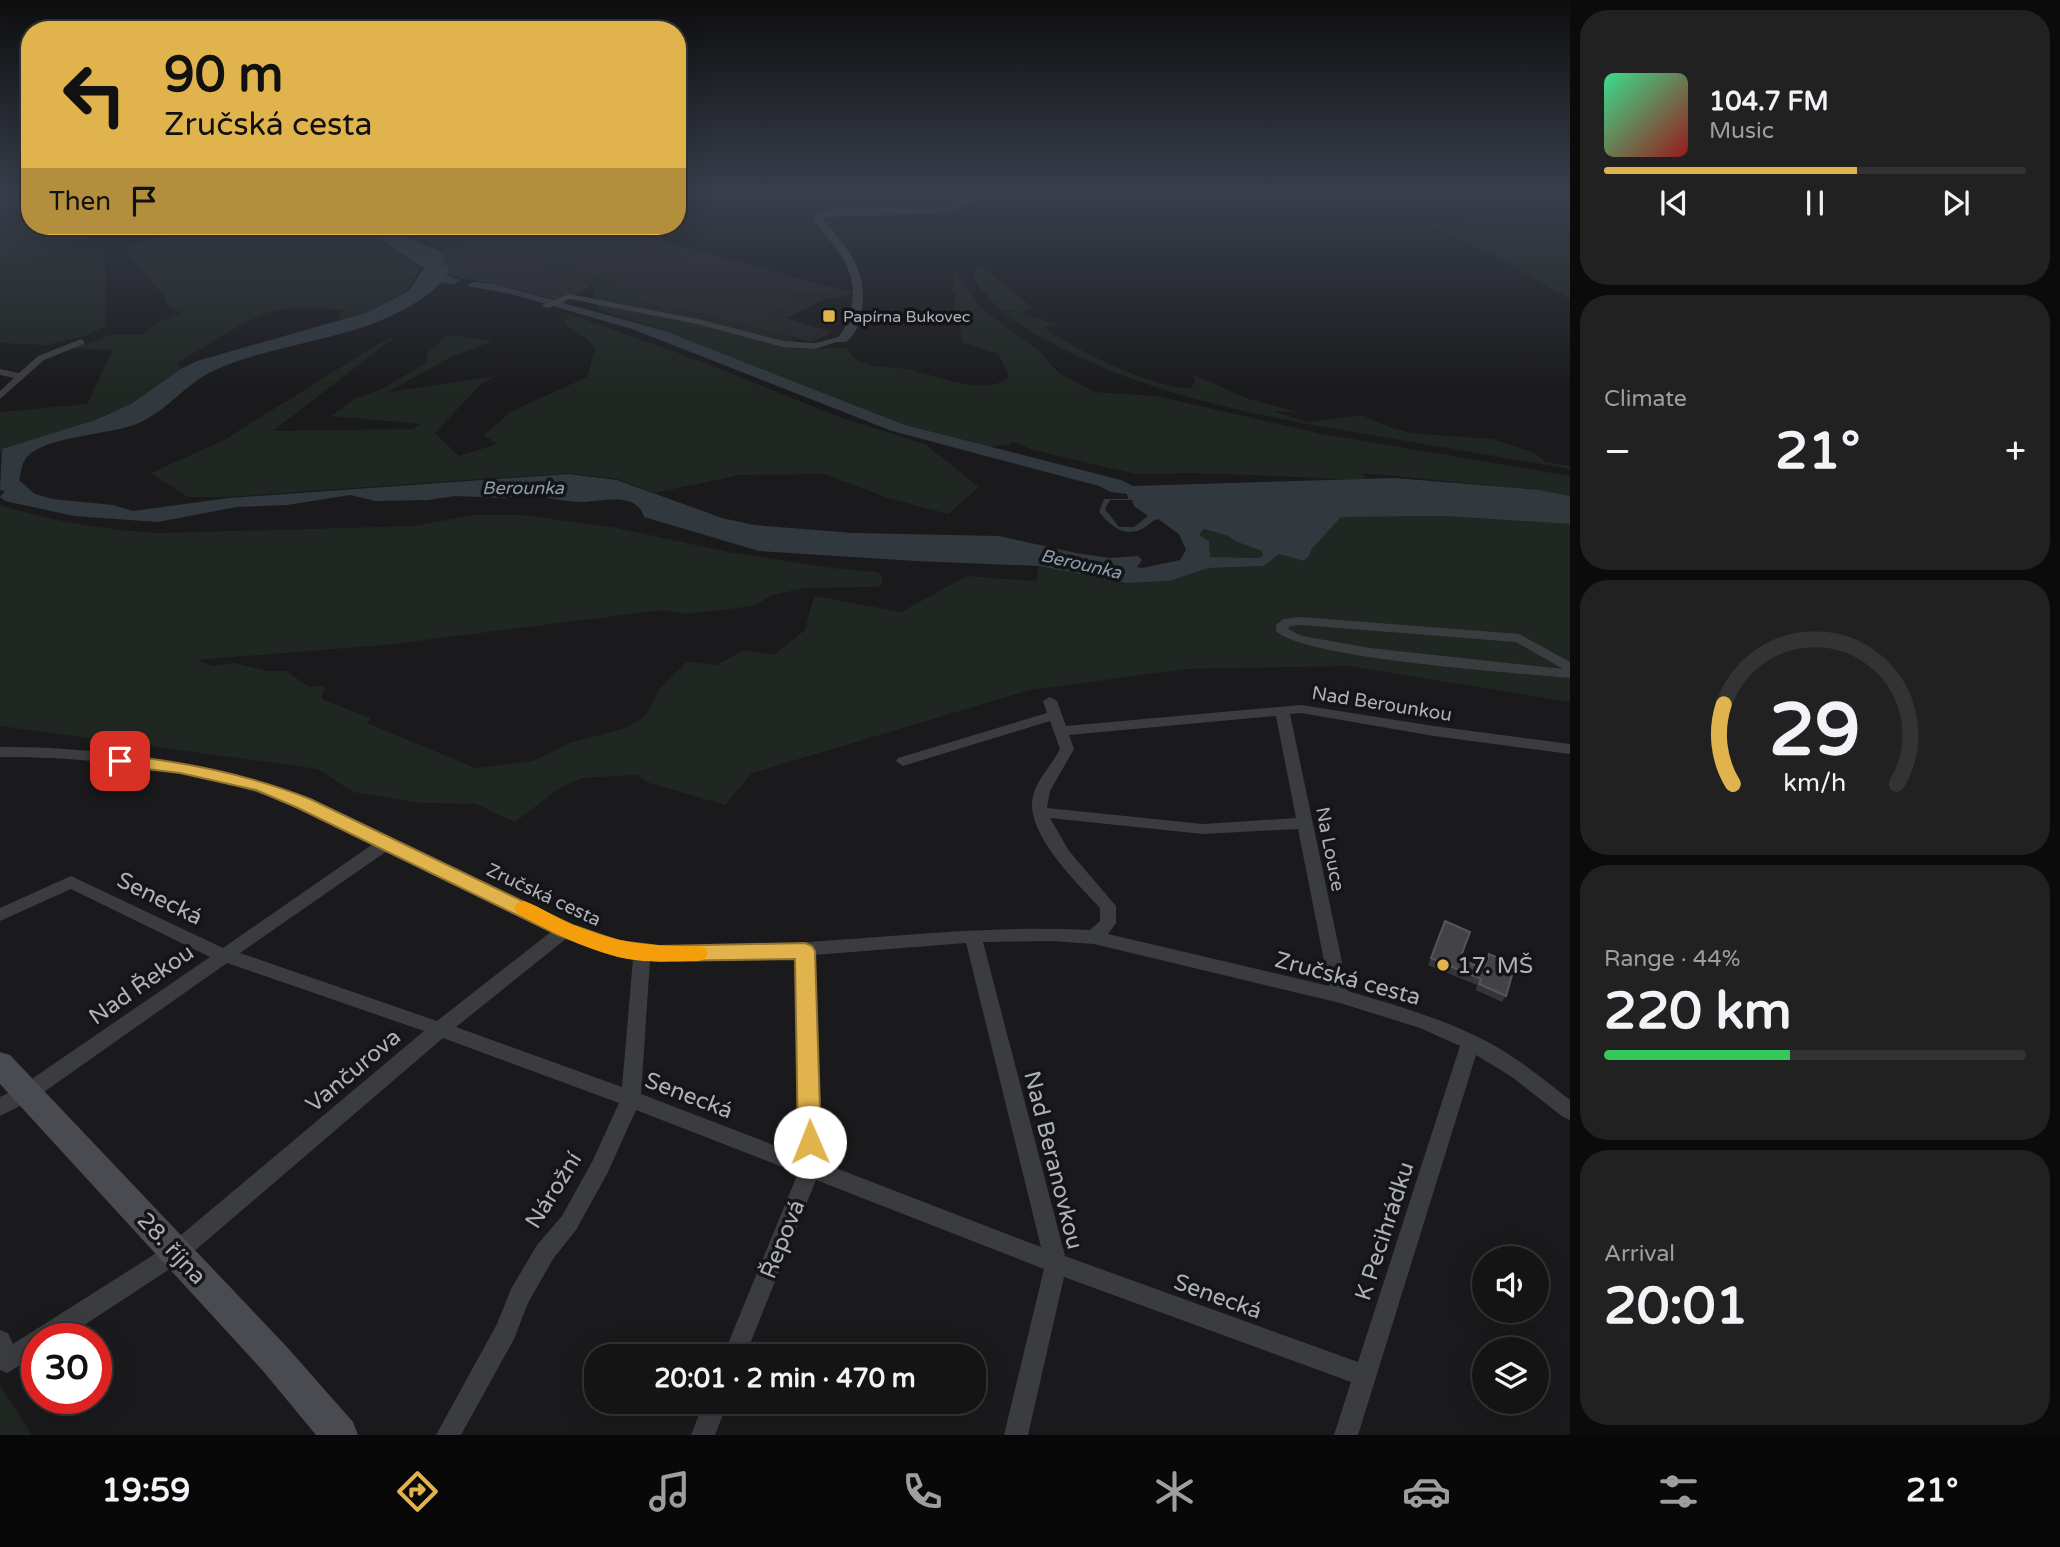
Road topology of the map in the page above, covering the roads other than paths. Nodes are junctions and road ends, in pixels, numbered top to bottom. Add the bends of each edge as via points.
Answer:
1 (849, 258) edge
2 (545, 306) dead end
3 (842, 339) joint
4 (81, 342) dead end
5 (0, 372) edge
6 (19, 376) junction
7 (0, 396) edge
8 (1570, 668) edge
9 (1570, 674) edge
10 (1282, 711) junction
11 (1063, 732) junction
12 (1570, 749) edge
13 (0, 752) edge
14 (902, 761) dead end
15 (1039, 812) junction
16 (1304, 822) junction
17 (386, 843) junction
18 (0, 915) edge
19 (565, 930) junction
20 (972, 937) junction
21 (1094, 937) junction
22 (805, 951) junction
23 (642, 953) junction
24 (226, 956) junction
25 (1340, 996) junction
26 (440, 1029) junction
27 (1471, 1042) junction
28 (0, 1064) edge
29 (631, 1099) junction
30 (14, 1100) edge
31 (1570, 1111) edge
32 (810, 1169) junction
33 (177, 1252) junction
34 (1056, 1263) junction
35 (67, 1323) edge
36 (739, 1344) edge
37 (21, 1346) edge
38 (4, 1351) edge
39 (1365, 1376) junction
40 (711, 1414) edge
41 (340, 1435) edge
42 (447, 1435) edge
43 (702, 1435) edge
44 (1016, 1435) edge
45 (1346, 1435) edge

1 - 3 street via 861,296 850,333
2 - 3 street via 569,296 795,346
4 - 6 street via 41,358
5 - 6 street
6 - 7 street
8 - 9 street via 1519,638 1301,621 1282,625 1287,636 1331,647
10 - 11 street, Nad Berounkou
10 - 12 street, Nad Berounkou via 1301,709
10 - 16 street, Na Louce
11 - 14 street via 1053,708
11 - 15 street via 1067,749 1040,796
13 - 17 street, Zručská cesta via 218,774 282,794
15 - 16 street via 1203,829
15 - 21 street via 1046,829 1108,906 1108,923
16 - 25 street, Na Louce
17 - 19 street, Zručská cesta
17 - 24 street, Nad Řekou
18 - 24 street, Senecká via 71,882
19 - 23 street, Zručská cesta
19 - 26 street, Vančurova
20 - 21 street, Zručská cesta
20 - 22 street, Zručská cesta
20 - 34 street, Nad Beranovkou
21 - 25 street, Zručská cesta
22 - 23 street, Zručská cesta
22 - 32 street, Řepová
23 - 29 street, Nárožní
24 - 26 street, Senecká
24 - 30 street, Nad Řekou
25 - 27 street, Zručská cesta via 1425,1022
26 - 29 street, Senecká
26 - 33 street, Vančurova
27 - 31 street, Zručská cesta via 1519,1071
27 - 39 street, K Pecihrádku
28 - 30 main road, 28. října
29 - 32 street, Senecká
29 - 42 street, Nárožní via 600,1167 569,1223 545,1252
30 - 33 main road, 28. října
32 - 34 street, Senecká
32 - 36 street, Řepová
33 - 35 street, Vančurova
33 - 41 main road, 28. října
34 - 39 street, Senecká
34 - 44 street, Nad Beranovkou
37 - 38 street
39 - 45 street, K Pecihrádku
40 - 43 street

